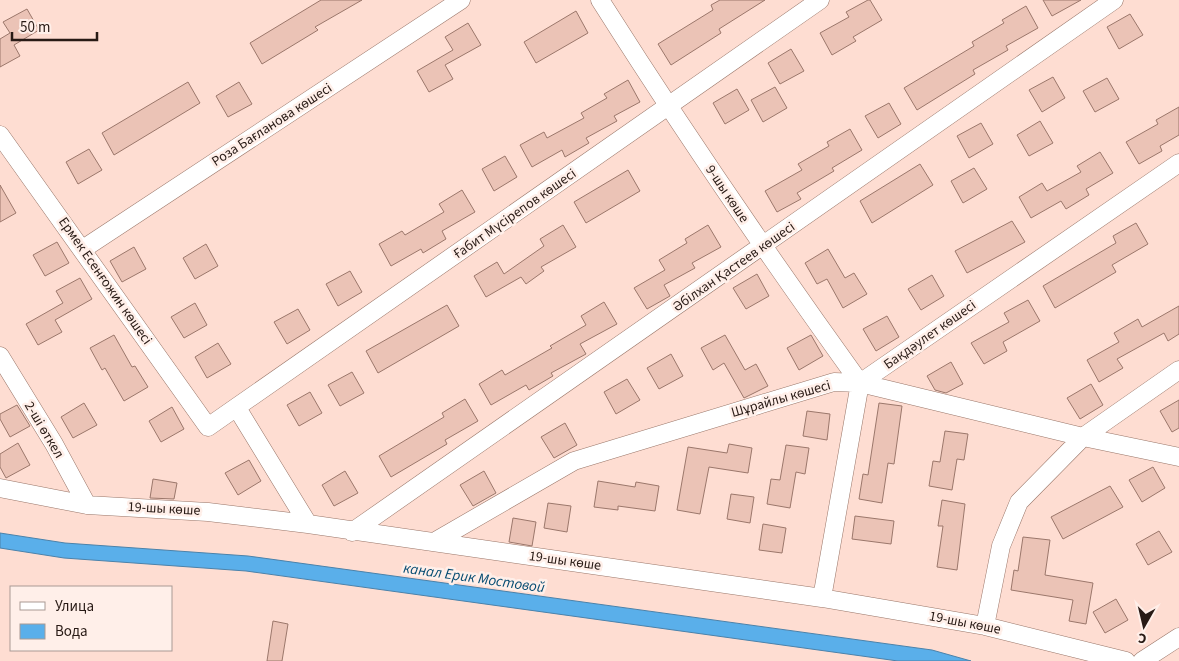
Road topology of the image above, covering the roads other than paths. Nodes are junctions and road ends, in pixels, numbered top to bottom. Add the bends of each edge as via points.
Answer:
1 (461, 0) edge
2 (600, 0) edge
3 (820, 0) edge
4 (1114, 0) edge
5 (668, 108) junction
6 (1, 138) edge
7 (1179, 163) edge
8 (762, 247) junction
9 (82, 249) junction
10 (0, 356) edge
11 (1179, 370) edge
12 (860, 384) junction
13 (237, 408) junction
14 (208, 427) joint
15 (1083, 437) junction
16 (1179, 457) edge
17 (0, 488) edge
18 (86, 505) junction
19 (308, 524) junction
20 (352, 532) junction
21 (434, 542) junction
22 (822, 598) junction
23 (985, 626) junction
24 (1179, 637) edge
25 (1126, 661) edge
26 (1142, 661) edge

1 - 9 street, Роза Бағланова көшесi
2 - 5 street, 9-шы көше
3 - 5 street, Ғабит Мүсірепов көшесi
4 - 8 street, Әбілхан Қастеев көшесi
5 - 8 street, 9-шы көше
5 - 13 street, Ғабит Мүсірепов көшесi
6 - 9 street, Ермек Есенғожин көшесі
7 - 12 street, Бақдәулет көшесi
8 - 12 street, 9-шы көше
8 - 20 street, Әбілхан Қастеев көшесi
9 - 14 street, Ермек Есенғожин көшесі
10 - 18 street, 2-шi өткел via 54,444
11 - 15 street
12 - 15 street, Шұрайлы көшесі
12 - 21 street, Шұрайлы көшесі via 834,382 574,461
12 - 22 street
13 - 14 street, Ғабит Мүсірепов көшесi
13 - 19 street
15 - 16 street, Шұрайлы көшесі
15 - 23 street via 1019,502 1001,546
17 - 18 street, 19-шы көше
18 - 19 street, 19-шы көше via 208,512
19 - 20 street, 19-шы көше
20 - 21 street, 19-шы көше
21 - 22 street, 19-шы көше
22 - 23 street, 19-шы көше
23 - 25 street, 19-шы көше
24 - 26 street

